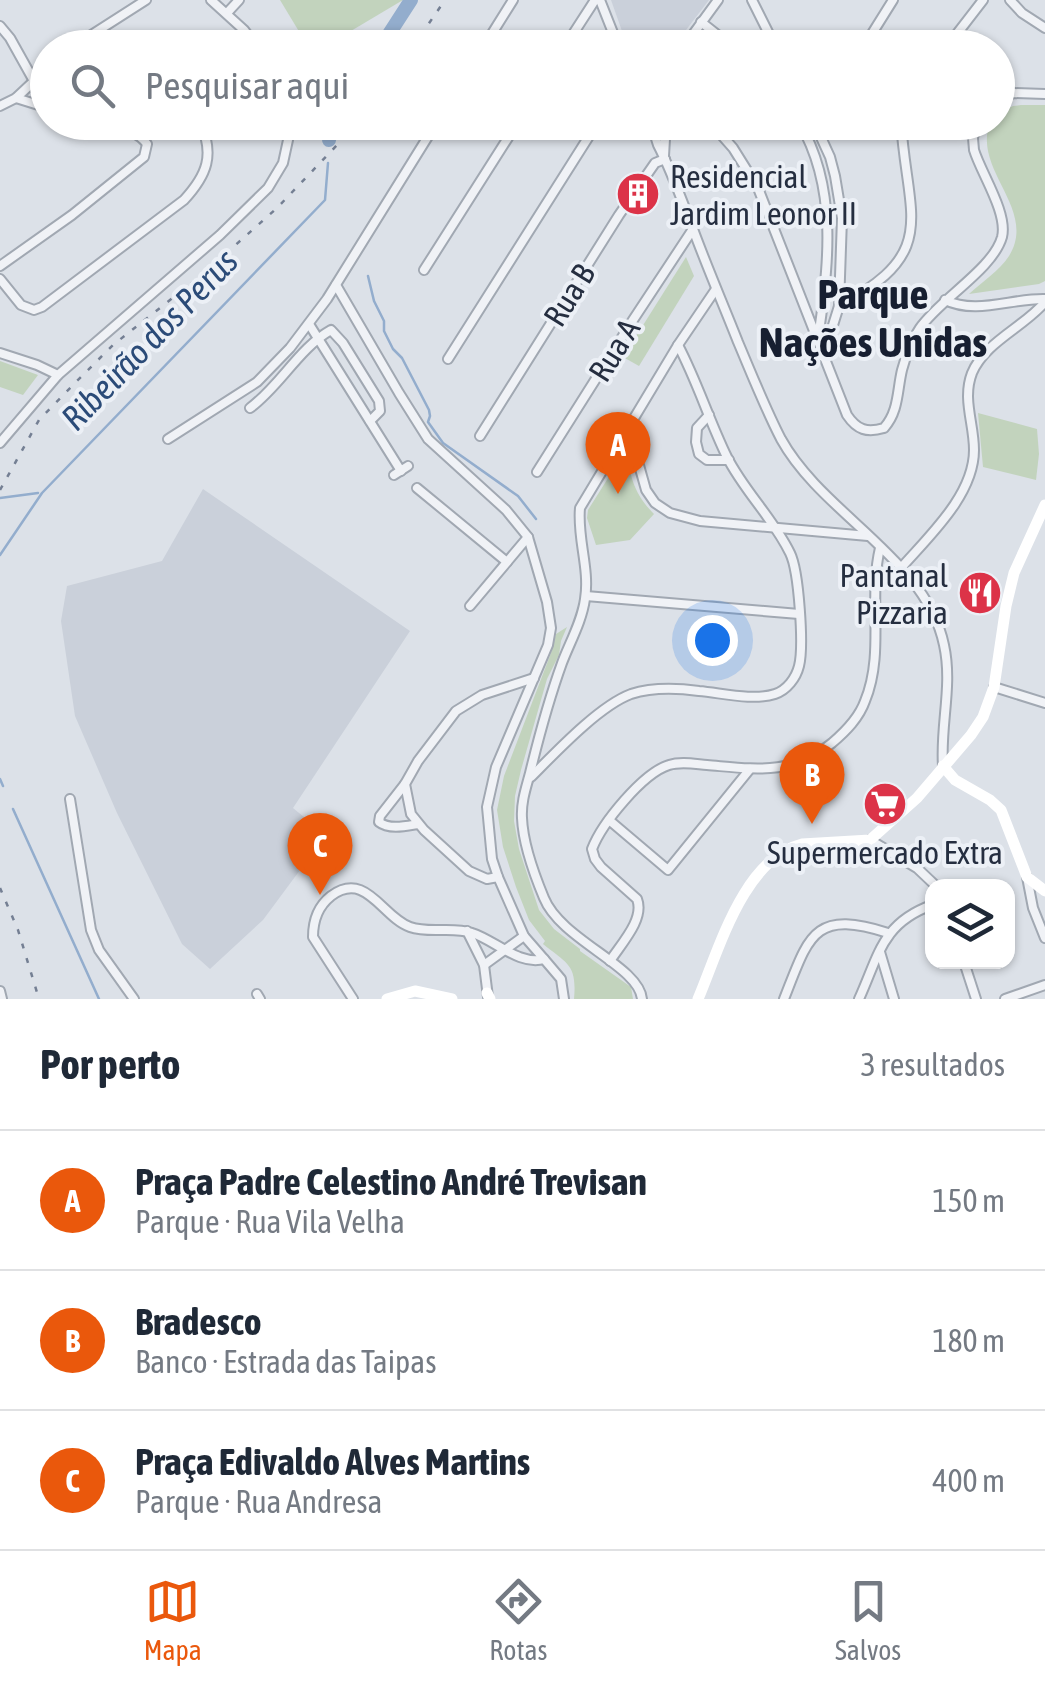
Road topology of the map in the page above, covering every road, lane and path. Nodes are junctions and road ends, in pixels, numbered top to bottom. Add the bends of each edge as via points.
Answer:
1 (146, 0) edge
2 (211, 0) edge
3 (239, 0) edge
4 (514, 0) edge
5 (598, 0) edge
6 (718, 0) edge
7 (752, 0) edge
8 (892, 0) edge
9 (983, 0) edge
10 (1010, 0) edge
11 (226, 13) junction
12 (701, 22) junction
13 (0, 26) edge
14 (1045, 28) edge
15 (98, 30) edge
16 (242, 30) edge
17 (495, 30) edge
18 (577, 30) edge
19 (611, 30) edge
20 (695, 30) edge
21 (711, 30) edge
22 (767, 30) edge
23 (874, 30) edge
24 (960, 30) edge
25 (30, 74) edge
26 (30, 85) edge
27 (1015, 94) edge
28 (1045, 94) edge
29 (16, 98) junction
30 (30, 102) edge
31 (0, 106) edge
32 (144, 140) edge
33 (206, 140) edge
34 (288, 140) edge
35 (426, 140) edge
36 (507, 140) edge
37 (587, 140) edge
38 (656, 140) edge
39 (664, 140) edge
40 (726, 140) edge
41 (808, 140) edge
42 (822, 140) edge
43 (902, 140) edge
44 (973, 140) edge
45 (664, 157) junction
46 (693, 230) junction
47 (0, 266) edge
48 (424, 270) dead end
49 (0, 279) edge
50 (336, 285) junction
51 (716, 289) junction
52 (945, 300) junction
53 (1045, 301) edge
54 (839, 306) junction
55 (310, 324) junction
56 (320, 338) junction
57 (818, 342) junction
58 (678, 345) junction
59 (0, 353) edge
60 (823, 357) junction
61 (448, 360) dead end
62 (58, 375) junction
63 (250, 408) dead end
64 (709, 415) junction
65 (370, 421) junction
66 (628, 426) junction
67 (480, 436) dead end
68 (168, 439) dead end
69 (0, 443) edge
70 (729, 460) junction
71 (401, 470) dead end
72 (537, 472) dead end
73 (417, 488) dead end
74 (1045, 505) edge
75 (776, 527) junction
76 (868, 536) junction
77 (528, 538) junction
78 (880, 548) junction
79 (508, 562) junction
80 (901, 568) junction
81 (586, 596) junction
82 (470, 606) dead end
83 (799, 614) junction
84 (534, 678) junction
85 (994, 687) junction
86 (1045, 703) edge
87 (943, 766) junction
88 (750, 769) junction
89 (528, 780) junction
90 (405, 784) junction
91 (70, 799) dead end
92 (609, 820) junction
93 (418, 824) junction
94 (875, 836) junction
95 (498, 877) junction
96 (1027, 877) junction
97 (929, 879) edge
98 (1045, 891) edge
99 (925, 908) edge
100 (1045, 916) edge
101 (467, 931) junction
102 (888, 934) junction
103 (1044, 935) edge
104 (524, 936) junction
105 (506, 950) junction
106 (880, 952) junction
107 (544, 958) junction
108 (610, 961) junction
109 (484, 964) junction
110 (966, 969) edge
111 (1045, 985) edge
112 (0, 991) edge
113 (404, 996) edge
114 (487, 998) edge
115 (2, 999) edge
116 (134, 999) edge
117 (352, 999) edge
118 (387, 999) edge
119 (452, 999) edge
120 (564, 999) edge
121 (642, 999) edge
122 (698, 999) edge
123 (784, 999) edge
124 (859, 999) edge
125 (894, 999) edge
126 (976, 999) edge
127 (1005, 999) edge

1 - 15 street
2 - 11 street
3 - 11 street
4 - 17 street
5 - 18 street
5 - 19 street
6 - 12 street
7 - 22 street
8 - 23 street
9 - 24 street
10 - 14 street
11 - 16 street
12 - 20 street
12 - 21 street
13 - 25 street
26 - 29 street
27 - 28 street
29 - 30 street
29 - 31 street
32 - 47 street via 144,157
33 - 49 street via 206,172 184,200 42,307 21,304
34 - 62 street via 268,188 241,216
35 - 50 street
36 - 48 street
37 - 61 street
38 - 45 street
39 - 45 street
40 - 57 street via 758,188
41 - 57 street via 828,226
42 - 54 street via 840,195
43 - 54 street via 909,240 886,276
44 - 52 street via 1002,237
45 - 46 street
45 - 67 street, Rua B via 619,215
46 - 51 street
46 - 72 street, Rua A
50 - 55 street
50 - 77 street via 428,440
51 - 58 street
51 - 76 street via 790,453
52 - 53 street via 961,306
52 - 60 street via 912,341 896,408 884,428 864,430 852,422
53 - 80 street via 976,365 968,391 970,477
54 - 60 street
55 - 56 street
55 - 68 street via 256,382
56 - 63 street
56 - 65 street
56 - 65 street via 334,331 379,401 380,412
57 - 60 street
58 - 64 street
58 - 66 street
59 - 62 street
62 - 69 street
64 - 70 street
64 - 70 street via 697,428 699,454
65 - 71 street
66 - 75 street via 646,490 660,507 691,519
66 - 81 street via 583,501
70 - 75 street
73 - 79 street
74 - 85 main road via 1010,588
75 - 76 street
75 - 83 street via 795,564
76 - 78 street
77 - 79 street
77 - 84 street via 551,628
78 - 80 street
78 - 88 street via 874,662 862,708 811,757
79 - 82 street
80 - 87 street via 928,602 945,648
81 - 83 street
81 - 89 street
83 - 89 street via 800,664 783,690 757,696 674,689 632,694 613,703
84 - 90 street via 456,711
84 - 95 street via 490,790 487,823
85 - 86 street
85 - 87 main road via 978,726
87 - 94 main road
87 - 96 main road via 1001,810
88 - 92 street via 666,766
88 - 92 street via 668,870
89 - 108 street via 522,823 544,897 558,922
90 - 93 street
90 - 93 street via 379,822
91 - 116 street via 92,930
92 - 108 street via 592,853 640,906
93 - 95 street via 469,871
94 - 97 street
94 - 122 main road via 792,846 776,856 735,910
95 - 104 street
96 - 98 main road
96 - 103 street
99 - 102 street
100 - 103 street
101 - 105 street
101 - 109 street
101 - 117 street via 407,926 368,894 334,893 319,908 312,938
102 - 106 street
102 - 123 street via 844,923 821,930
104 - 105 street
104 - 107 street
105 - 107 street via 533,961
105 - 109 street
106 - 124 street
106 - 125 street
107 - 120 street via 561,979
108 - 121 street via 638,985
109 - 114 street
110 - 126 street
111 - 127 street
112 - 115 street
113 - 118 main road
113 - 119 main road via 424,992

